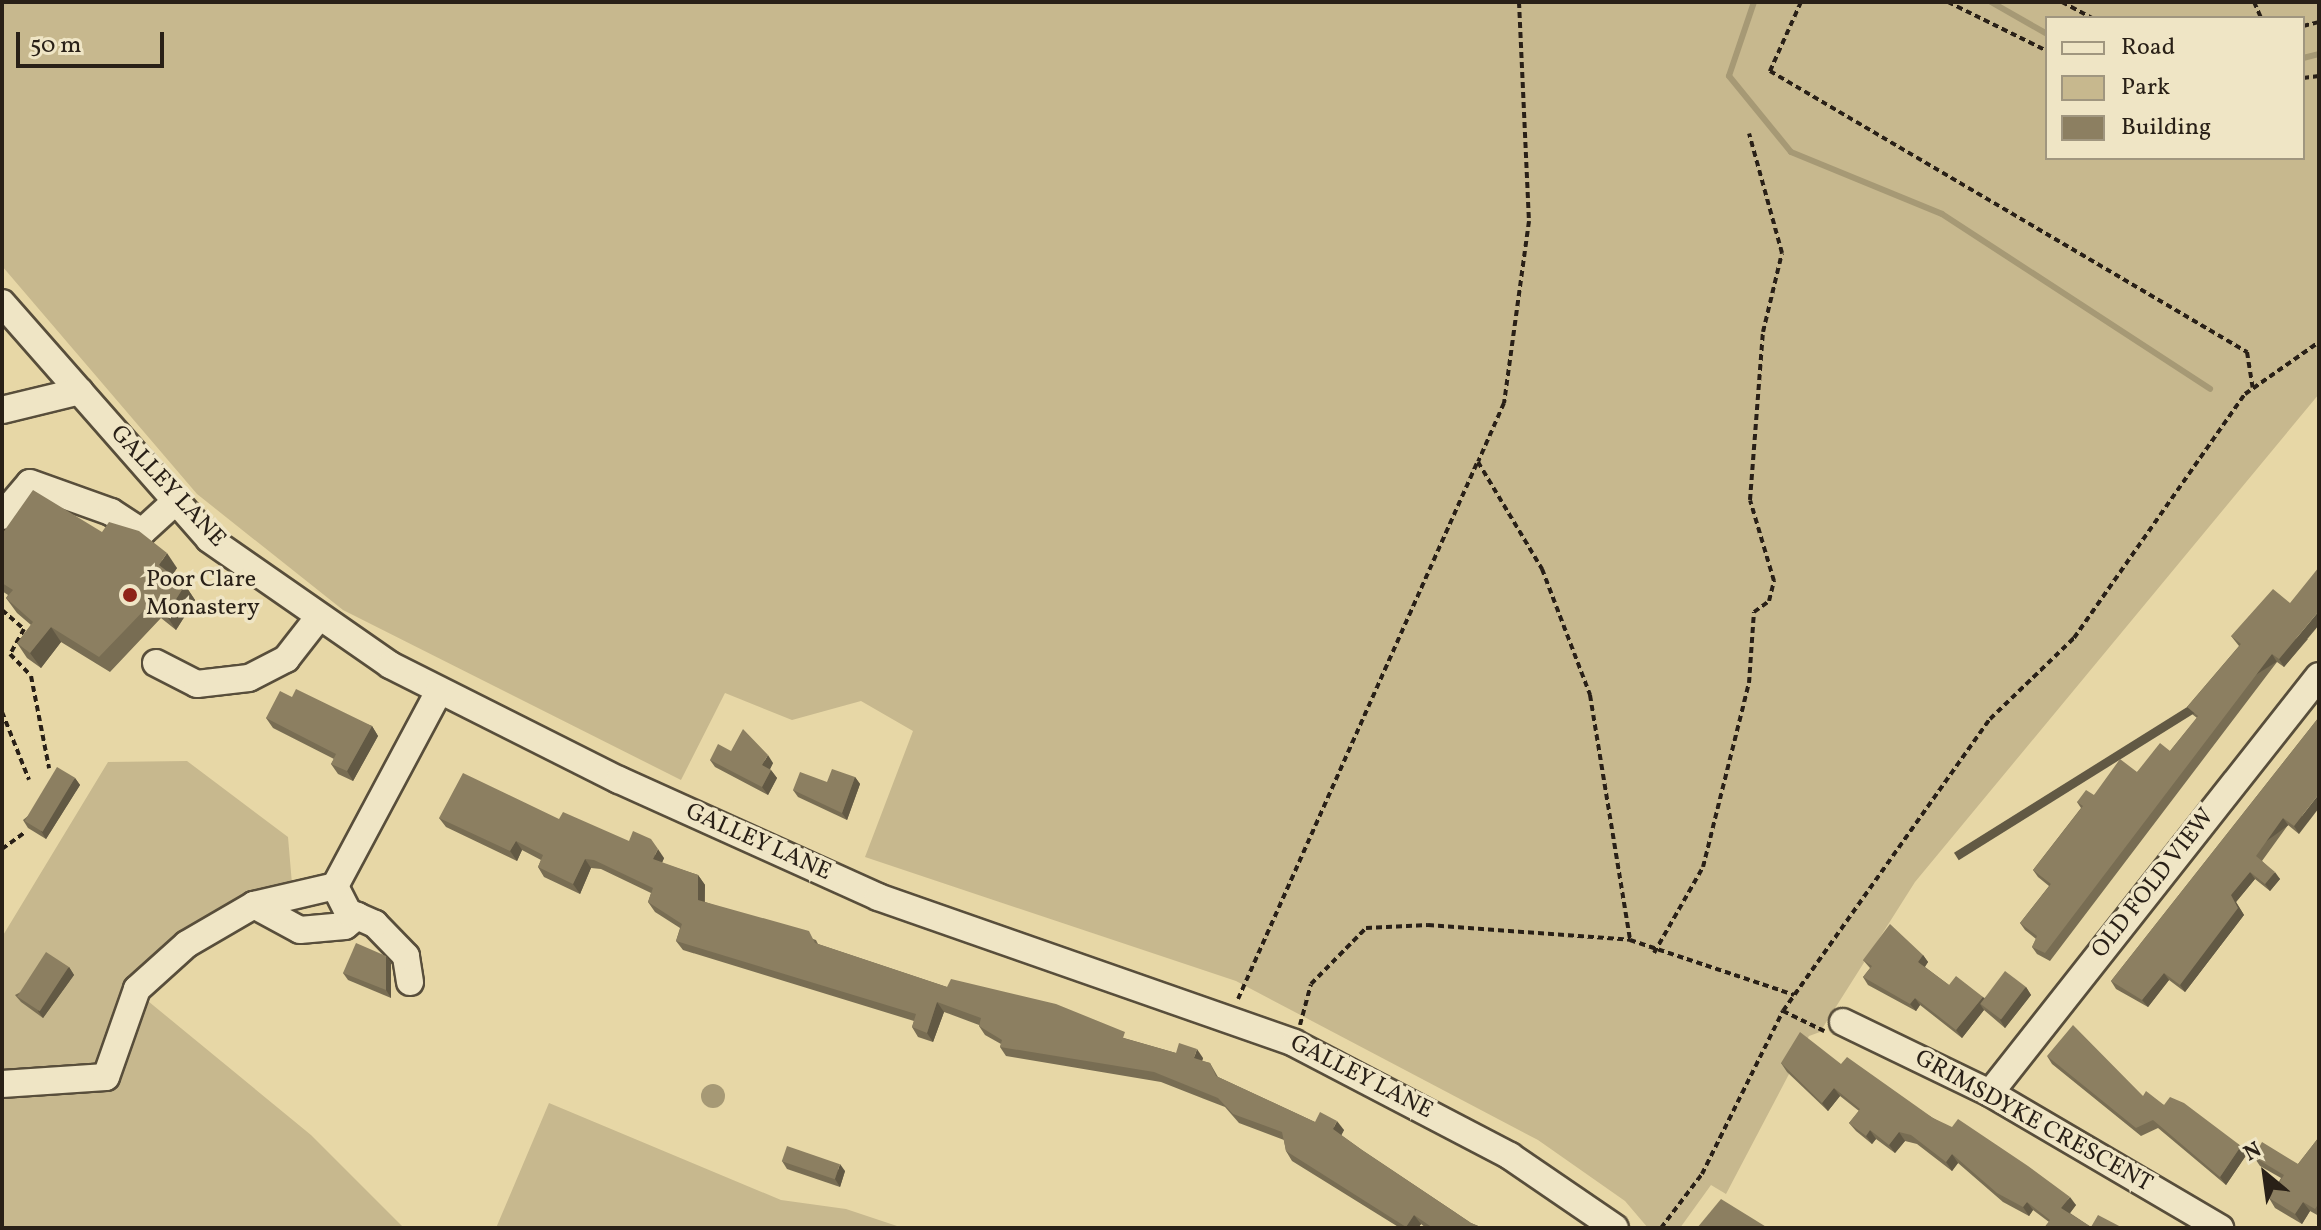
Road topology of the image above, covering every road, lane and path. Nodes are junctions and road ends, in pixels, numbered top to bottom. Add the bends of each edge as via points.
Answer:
1 (1519, 2) edge
2 (1801, 2) edge
3 (1948, 2) edge
4 (2062, 2) edge
5 (2088, 16) edge
6 (2045, 50) edge
7 (1749, 133) dead end
8 (2, 303) edge
9 (2319, 342) edge
10 (2253, 388) junction
11 (80, 391) junction
12 (2, 410) edge
13 (1478, 462) junction
14 (176, 501) junction
15 (2, 516) edge
16 (2, 610) edge
17 (318, 618) junction
18 (156, 663) dead end
19 (2319, 676) edge
20 (439, 691) junction
21 (2, 712) edge
22 (49, 768) dead end
23 (29, 780) dead end
24 (25, 832) edge
25 (2, 849) edge
26 (335, 886) junction
27 (254, 905) junction
28 (357, 916) junction
29 (1630, 940) junction
30 (1654, 953) junction
31 (410, 982) dead end
32 (1794, 995) junction
33 (1783, 1011) junction
34 (1231, 1016) junction
35 (1843, 1022) joint
36 (1299, 1029) dead end
37 (2, 1084) edge
38 (1990, 1093) junction
39 (1615, 1228) edge
40 (1661, 1228) edge
41 (2220, 1228) edge

1 - 13 path via 1529,221 1504,403
2 - 10 path via 1770,71 2247,352
3 - 6 path
4 - 5 path
7 - 30 path via 1782,253 1763,332 1750,500 1774,581 1769,601 1754,612 1749,683 1703,867
8 - 11 street, GALLEY LANE
9 - 10 path
10 - 32 path via 2074,638 1990,719
11 - 12 street
11 - 14 street, GALLEY LANE
13 - 29 path via 1542,569 1590,695
13 - 34 path
14 - 15 street via 142,532 111,512 30,483
14 - 17 street, GALLEY LANE via 209,539
16 - 22 path via 24,629 10,654 31,676
17 - 18 street via 286,659 249,678 197,684
17 - 20 street, GALLEY LANE
19 - 38 street, OLD FOLD VIEW
20 - 26 street
20 - 34 street, GALLEY LANE via 878,897
21 - 23 path
24 - 25 path
26 - 27 street
26 - 28 street
27 - 28 street via 300,930 345,926
27 - 37 street via 187,944 137,989 106,1077
28 - 31 street via 406,956
29 - 30 path
29 - 36 path via 1428,925 1366,928 1311,984
30 - 32 path
32 - 33 path
33 - 35 path via 1824,1031
33 - 40 path via 1702,1174
34 - 39 street, GALLEY LANE via 1510,1156
35 - 38 street, GRIMSDYKE CRESCENT
38 - 41 street, GRIMSDYKE CRESCENT

